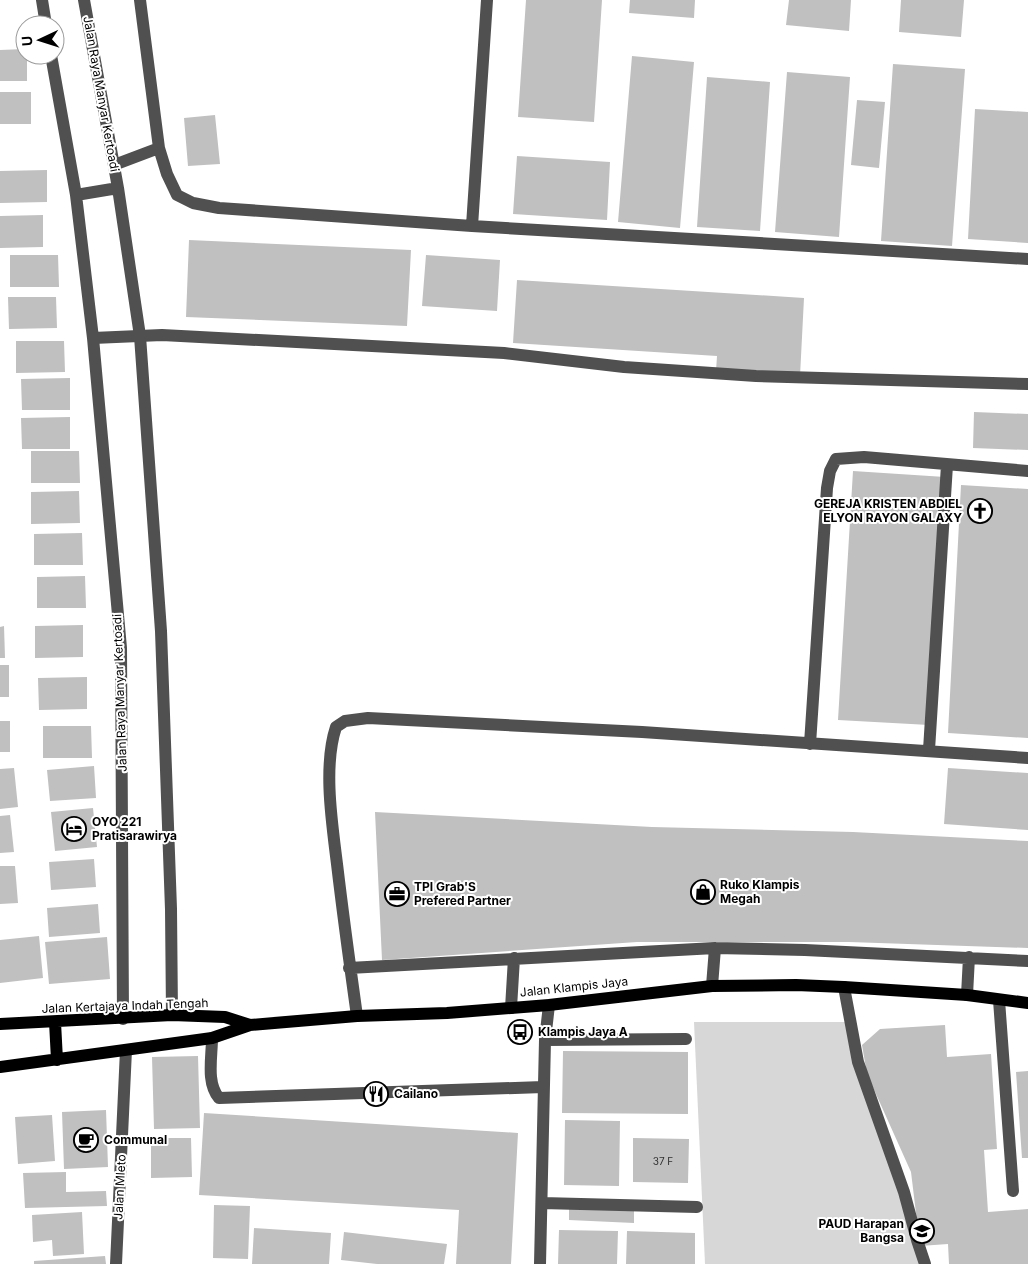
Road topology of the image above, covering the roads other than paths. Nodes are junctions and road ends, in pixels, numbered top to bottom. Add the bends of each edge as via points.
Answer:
1 (42, 0) edge
2 (84, 0) edge
3 (140, 0) edge
4 (487, 0) edge
5 (44, 15) edge
6 (53, 65) edge
7 (159, 148) junction
8 (114, 165) junction
9 (118, 188) junction
10 (81, 194) junction
11 (472, 226) junction
12 (1028, 260) edge
13 (134, 336) junction
14 (98, 338) junction
15 (1028, 384) edge
16 (947, 465) junction
17 (1028, 471) edge
18 (810, 744) junction
19 (928, 750) junction
20 (1028, 758) edge
21 (715, 948) junction
22 (969, 957) junction
23 (514, 958) junction
24 (1028, 961) edge
25 (349, 968) junction
26 (712, 986) junction
27 (844, 987) junction
28 (966, 995) junction
29 (999, 1000) junction
30 (1028, 1003) edge
31 (549, 1005) junction
32 (511, 1008) junction
33 (172, 1016) junction
34 (357, 1016) junction
35 (130, 1018) junction
36 (55, 1022) junction
37 (0, 1024) edge
38 (250, 1025) junction
39 (212, 1038) junction
40 (686, 1039) dead end
41 (545, 1040) junction
42 (132, 1049) junction
43 (56, 1060) junction
44 (0, 1067) edge
45 (543, 1086) junction
46 (1013, 1191) dead end
47 (542, 1203) junction
48 (697, 1207) dead end
49 (116, 1264) edge
50 (540, 1264) edge
51 (925, 1264) edge

1 - 5 street
2 - 8 street, Jalan Raya Manyar Kertoadi
3 - 7 street
4 - 11 street
6 - 10 street, Jalan Raya Manyar Kertoadi
7 - 8 street
7 - 11 street via 177,195 193,203 219,208
8 - 9 street, Jalan Raya Manyar Kertoadi
9 - 10 street, Jalan Raya Manyar Kertoadi
9 - 13 street, Jalan Raya Manyar Kertoadi
10 - 14 street, Jalan Raya Manyar Kertoadi
11 - 12 street
13 - 14 street
13 - 15 street via 504,353 624,367 756,376
13 - 33 street, Jalan Raya Manyar Kertoadi via 161,631 172,909
14 - 35 street, Jalan Raya Manyar Kertoadi via 121,648
16 - 17 street
16 - 18 street via 864,457 836,459 830,471
16 - 19 street
18 - 19 street
18 - 25 street via 368,718 345,721 336,727 330,764 332,820
19 - 20 street
21 - 22 street
21 - 23 street
21 - 26 street
22 - 24 street
22 - 28 street
23 - 25 street
23 - 32 street
25 - 34 street
26 - 27 main road, Jalan Klampis Jaya
26 - 31 main road, Jalan Klampis Jaya
27 - 28 main road, Jalan Klampis Jaya
27 - 51 street via 858,1062 904,1192
28 - 29 main road, Jalan Klampis Jaya
29 - 30 main road, Jalan Klampis Jaya
29 - 46 street
31 - 32 main road, Jalan Klampis Jaya
31 - 41 street
32 - 34 main road, Jalan Klampis Jaya
33 - 35 main road, Jalan Kertajaya Indah Tengah
33 - 38 main road, Jalan Kertajaya Indah Tengah via 225,1017
34 - 38 main road, Jalan Klampis Jaya
35 - 36 main road, Jalan Kertajaya Indah Tengah
36 - 37 main road, Jalan Kertajaya Indah Tengah
36 - 43 main road
38 - 39 main road, Jalan Klampis Jaya
39 - 42 main road, Jalan Klampis Jaya
39 - 45 street via 211,1080 219,1098
40 - 41 street
41 - 45 street
42 - 43 main road
42 - 49 street, Jalan Mleto
43 - 44 main road
45 - 47 street
47 - 48 street
47 - 50 street

